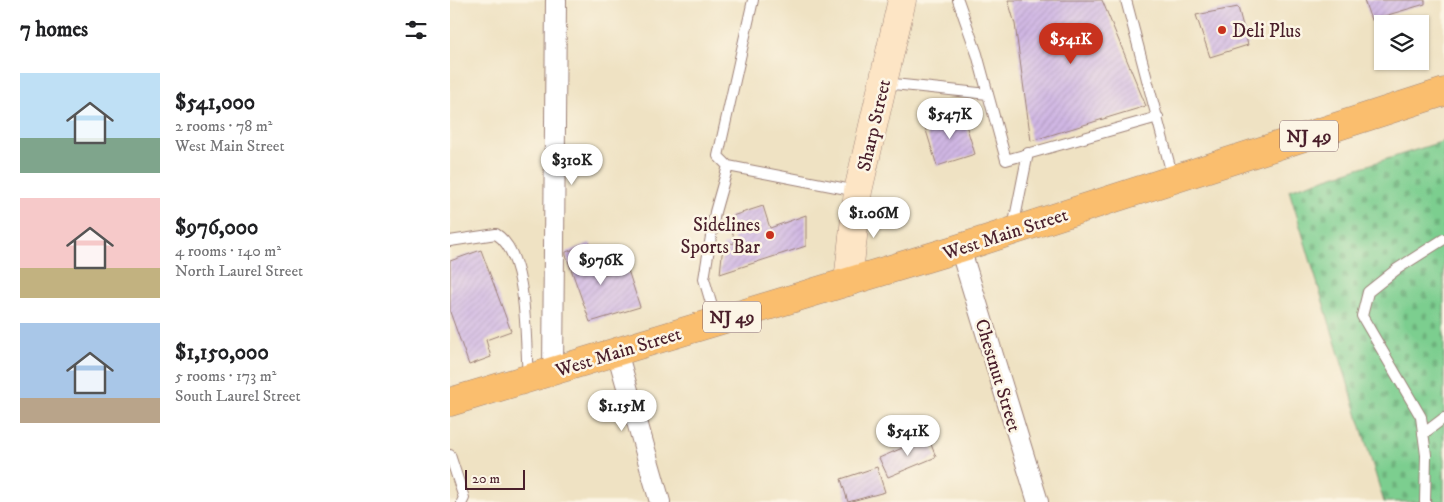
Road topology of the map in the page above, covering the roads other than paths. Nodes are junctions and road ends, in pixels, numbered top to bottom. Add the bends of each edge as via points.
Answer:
1 (556, 0) edge
2 (753, 0) edge
3 (902, 0) edge
4 (958, 0) edge
5 (1126, 0) edge
6 (883, 82) junction
7 (1444, 92) edge
8 (988, 94) junction
9 (1158, 117) junction
10 (1028, 153) junction
11 (728, 166) junction
12 (1173, 179) junction
13 (858, 191) junction
14 (1013, 231) junction
15 (1444, 239) edge
16 (450, 242) edge
17 (960, 248) junction
18 (848, 282) junction
19 (716, 322) junction
20 (617, 352) junction
21 (553, 371) junction
22 (528, 379) junction
23 (451, 400) edge
24 (1444, 418) edge
25 (1423, 434) junction
26 (450, 455) edge
27 (462, 502) edge
28 (660, 502) edge
29 (1038, 502) edge
30 (1425, 502) edge

1 - 21 street
2 - 11 lane via 718,156
3 - 6 street, Sharp Street
4 - 8 lane
5 - 9 lane
6 - 8 lane
6 - 13 street, Sharp Street
7 - 12 highway, West Main Street / NJ 49
8 - 10 lane via 1006,160
9 - 10 lane
9 - 12 lane
10 - 14 lane
11 - 13 lane
11 - 19 lane via 715,212 704,279
12 - 14 highway, West Main Street / NJ 49
13 - 18 street, Sharp Street
14 - 17 highway, West Main Street / NJ 49
15 - 25 lane via 1368,292 1362,316 1421,417
16 - 22 lane via 496,234 512,250 524,298
17 - 18 highway, West Main Street / NJ 49
17 - 29 street, Chestnut Street
18 - 19 highway, West Main Street / NJ 49
19 - 20 highway, West Main Street / NJ 49
20 - 21 highway, West Main Street / NJ 49
20 - 28 street
21 - 22 highway, West Main Street / NJ 49
22 - 23 highway, West Main Street / NJ 49
24 - 25 lane
25 - 30 lane
26 - 27 lane via 464,498

